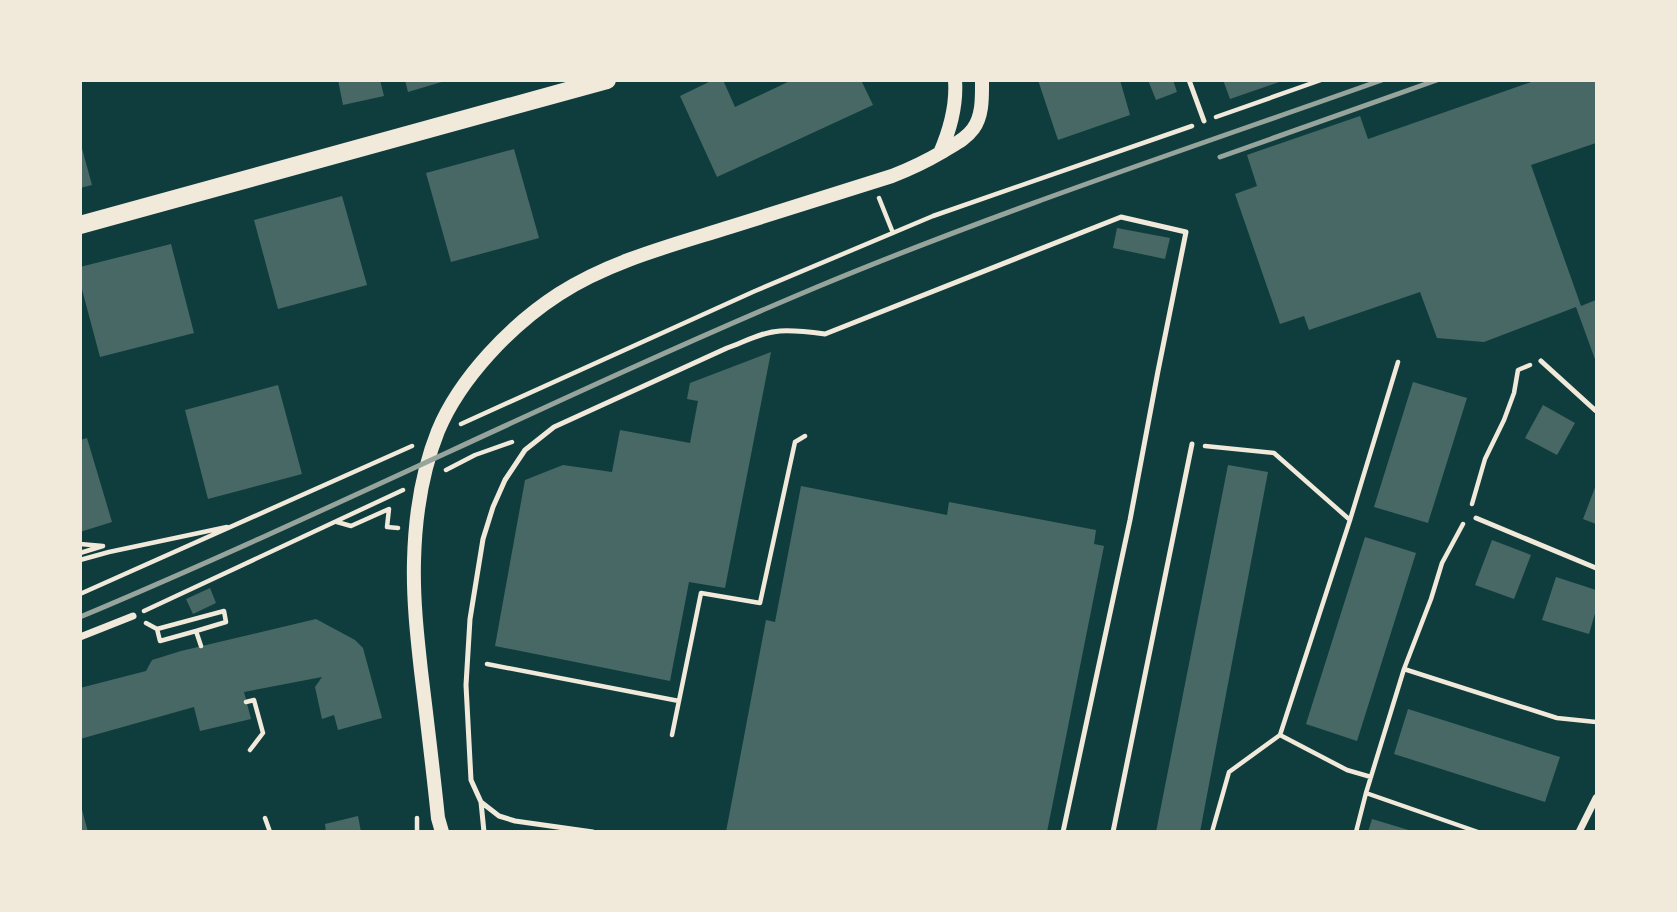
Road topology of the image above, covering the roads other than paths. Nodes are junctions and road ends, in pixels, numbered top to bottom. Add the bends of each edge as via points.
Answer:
1 (607, 80) edge
2 (955, 80) edge
3 (982, 80) edge
4 (1189, 80) edge
5 (1204, 121) road end
6 (940, 153) junction
7 (80, 225) edge
8 (1541, 361) road end
9 (1597, 411) edge
10 (1192, 444) road end
11 (1476, 518) road end
12 (1597, 568) edge
13 (133, 616) road end
14 (80, 637) edge
15 (1597, 798) edge
16 (481, 802) junction
17 (439, 827) edge
18 (484, 831) edge
19 (593, 831) edge
20 (1063, 831) edge
21 (1113, 831) edge
22 (1578, 831) edge

1 - 7 main road
2 - 6 main road via 950,131
3 - 6 main road via 982,102 974,128
4 - 5 lane
6 - 17 main road via 912,169 665,247 596,275 525,319 466,384 430,452 415,541 415,610
8 - 9 lane
10 - 21 lane
11 - 12 lane
13 - 14 street
15 - 22 street
16 - 18 lane
16 - 19 lane via 515,821
16 - 20 lane via 471,780 466,685 470,619 493,507 525,450 554,427 752,338 778,331 825,334 1121,217 1186,232

